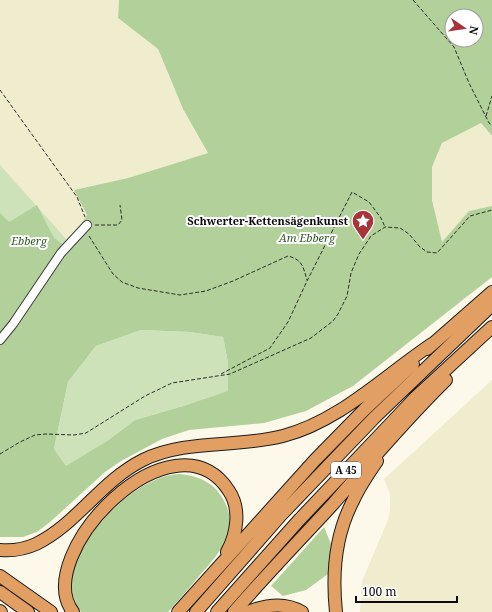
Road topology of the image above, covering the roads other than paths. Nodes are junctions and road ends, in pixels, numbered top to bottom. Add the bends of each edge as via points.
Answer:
1 (86, 227) road end
2 (492, 292) edge
3 (492, 305) edge
4 (492, 327) edge
5 (492, 335) edge
6 (0, 340) edge
7 (432, 344) junction
8 (420, 405) junction
9 (0, 550) edge
10 (0, 576) edge
11 (198, 589) junction
12 (0, 592) edge
13 (28, 612) edge
14 (51, 612) edge
15 (73, 612) edge
16 (178, 612) edge
17 (196, 612) edge
18 (216, 612) edge
19 (234, 612) edge
20 (248, 612) edge
21 (302, 612) edge
22 (336, 612) edge

1 - 6 lane via 61,253 14,324
2 - 7 highway
3 - 17 highway, A 45 via 375,417 281,515
4 - 18 highway, A 45 via 415,398
5 - 8 highway
7 - 9 highway via 350,404 318,422 264,440 188,446 154,456 113,480 71,519 35,545
7 - 11 highway via 321,455
8 - 19 highway
8 - 22 highway via 376,462 350,507 335,564
10 - 14 highway
11 - 15 highway via 229,548 235,529 234,504 225,486 215,476 193,466 171,466 151,473 122,492 84,534 69,562 65,580 67,600
11 - 16 highway
12 - 13 highway
20 - 21 highway via 259,607 277,605

